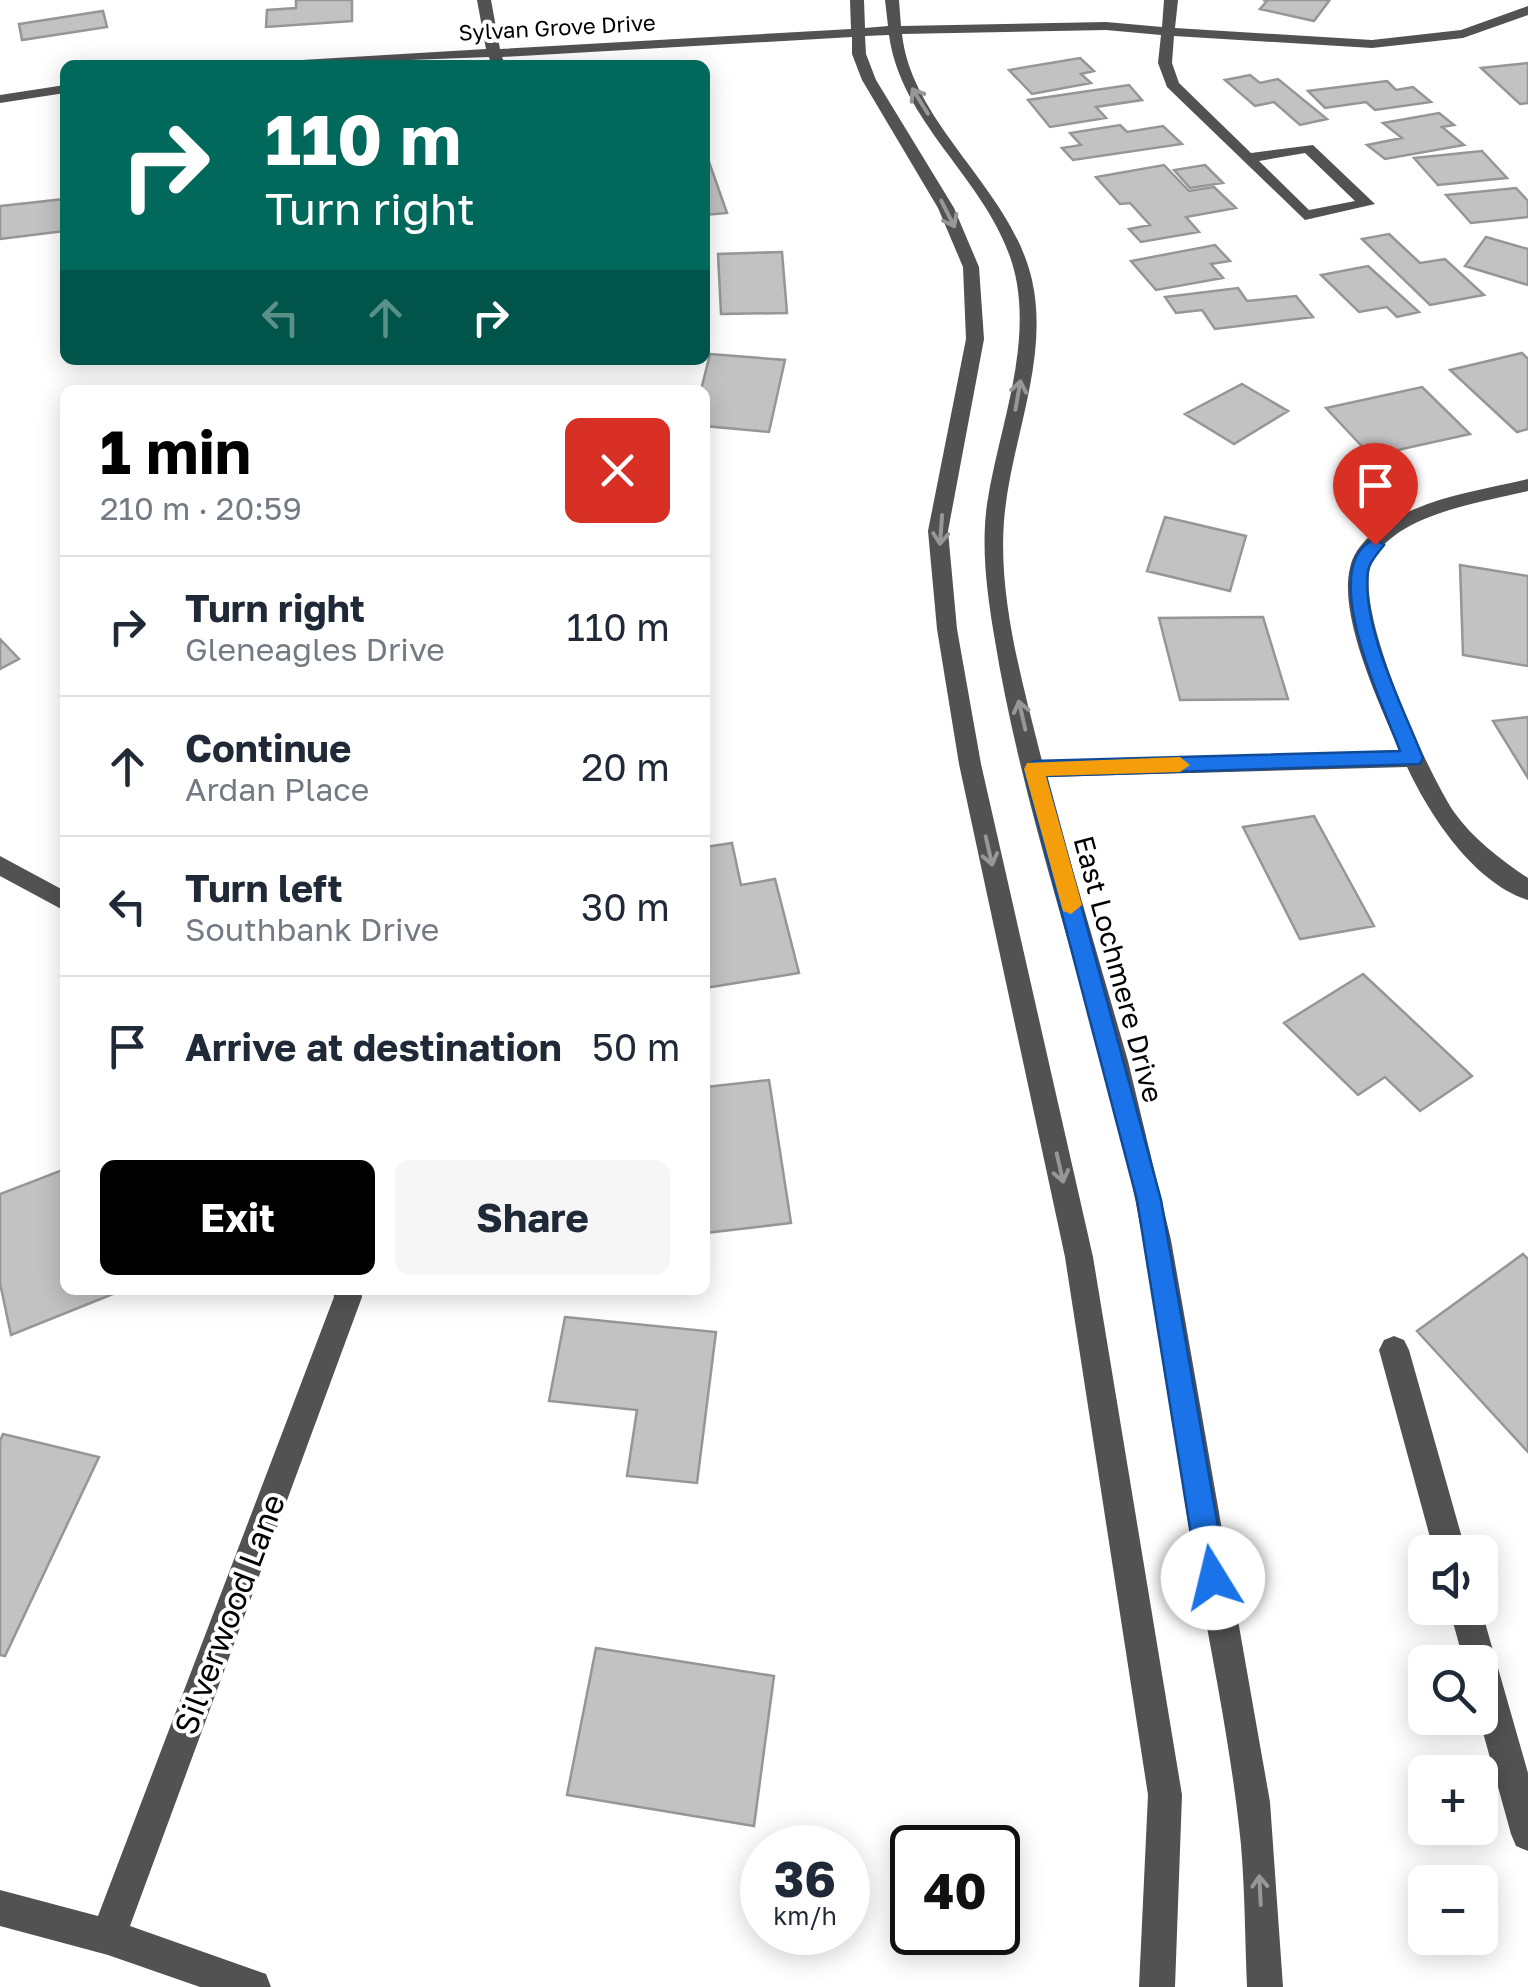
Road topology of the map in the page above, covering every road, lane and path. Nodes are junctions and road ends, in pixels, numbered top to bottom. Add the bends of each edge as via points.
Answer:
1 (484, 0) edge
2 (857, 0) edge
3 (892, 0) edge
4 (1171, 0) edge
5 (1528, 10) edge
6 (891, 28) junction
7 (1167, 28) junction
8 (856, 30) junction
9 (497, 59) edge
10 (462, 60) edge
11 (60, 90) edge
12 (0, 99) edge
13 (1248, 158) junction
14 (1528, 486) edge
15 (1413, 758) junction
16 (1034, 769) junction
17 (0, 866) edge
18 (1528, 891) edge
19 (60, 899) edge
20 (348, 1295) edge
21 (1394, 1350) dead end
22 (1445, 1535) edge
23 (1471, 1625) edge
24 (1528, 1834) edge
25 (0, 1908) edge
26 (108, 1937) junction
27 (253, 1987) edge
28 (1157, 1987) edge
29 (1265, 1987) edge

1 - 9 street
2 - 8 street
3 - 6 street, East Lochmere Drive
4 - 7 street
5 - 7 street, Sylvan Grove Drive via 1464,34 1372,44
6 - 7 street, Sylvan Grove Drive
6 - 8 street, Sylvan Grove Drive
16 -> 6 street, East Lochmere Drive via 1006,644 994,538 1023,366 1025,282 1003,222 913,90
7 - 13 street via 1165,63 1172,84
8 - 9 street, Sylvan Grove Drive
8 -> 28 street via 869,80 946,208 971,267 975,339 938,531 947,629 970,764 1080,1257 1164,1795
9 - 10 street, Sylvan Grove Drive
11 - 12 street
13 - 13 street via 1308,148 1367,204 1305,215
14 - 15 street via 1424,511 1375,545 1359,566 1359,602 1372,650
15 - 16 street
15 - 18 street via 1446,819 1486,862
29 -> 16 street, East Lochmere Drive via 1258,1842 1149,1200
17 - 19 street
20 - 26 street, Silverwood Lane
21 - 22 street
23 - 24 street
25 - 26 street
26 - 27 street

